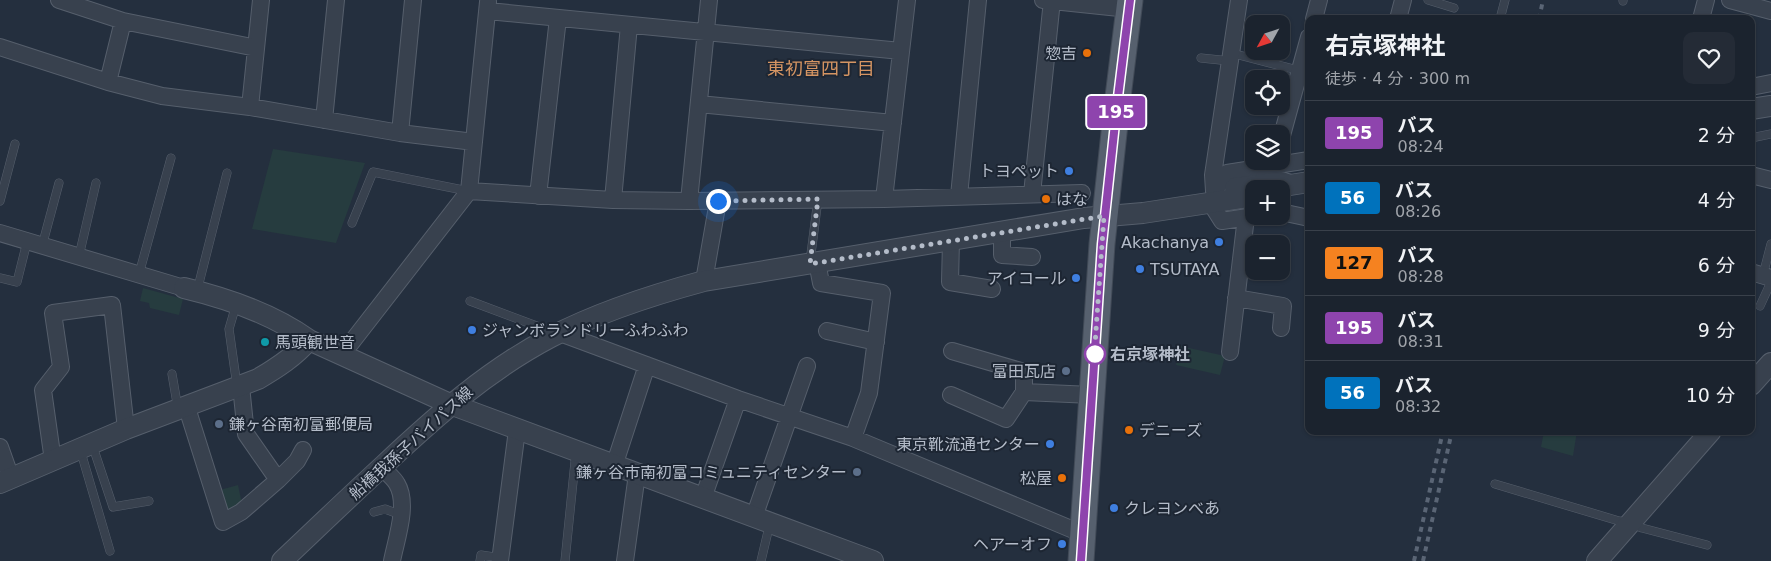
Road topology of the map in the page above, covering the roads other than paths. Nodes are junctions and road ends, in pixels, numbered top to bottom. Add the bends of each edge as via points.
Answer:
1 (59, 0) edge
2 (261, 0) edge
3 (336, 0) edge
4 (413, 0) edge
5 (709, 0) edge
6 (907, 0) edge
7 (978, 0) edge
8 (1049, 0) edge
9 (1239, 0) edge
10 (1318, 0) edge
11 (1403, 0) edge
12 (1428, 0) edge
13 (1505, 0) edge
14 (1706, 0) edge
15 (1730, 0) edge
16 (1130, 5) edge
17 (488, 6) edge
18 (1454, 8) dead end
19 (1771, 11) edge
20 (1315, 15) edge
21 (1399, 15) edge
22 (1501, 15) edge
23 (1702, 15) edge
24 (558, 18) junction
25 (123, 21) junction
26 (629, 25) junction
27 (706, 32) junction
28 (0, 47) edge
29 (256, 48) junction
30 (901, 51) junction
31 (1230, 57) junction
32 (1201, 58) dead end
33 (1304, 72) edge
34 (108, 82) junction
35 (1771, 83) edge
36 (1755, 85) edge
37 (699, 104) junction
38 (1771, 106) edge
39 (250, 108) junction
40 (1755, 108) edge
41 (324, 120) junction
42 (893, 123) junction
43 (1286, 125) edge
44 (400, 133) junction
45 (1771, 134) edge
46 (1755, 137) edge
47 (474, 142) junction
48 (15, 144) dead end
49 (171, 158) dead end
50 (1305, 160) edge
51 (1290, 162) edge
52 (1245, 170) edge
53 (228, 173) dead end
54 (1755, 176) edge
55 (1771, 180) edge
56 (59, 183) dead end
57 (96, 183) dead end
58 (1293, 186) edge
59 (469, 191) junction
60 (1082, 193) dead end
61 (1032, 194) junction
62 (538, 196) junction
63 (959, 196) junction
64 (1245, 196) edge
65 (1212, 197) junction
66 (884, 198) junction
67 (818, 199) junction
68 (613, 200) junction
69 (0, 201) edge
70 (689, 201) junction
71 (718, 201) junction
72 (1305, 209) edge
73 (1104, 216) junction
74 (1305, 217) edge
75 (1245, 218) edge
76 (352, 223) dead end
77 (1249, 225) edge
78 (0, 233) edge
79 (1002, 233) junction
80 (951, 240) junction
81 (35, 244) junction
82 (1771, 244) edge
83 (79, 256) junction
84 (1032, 256) dead end
85 (814, 263) junction
86 (139, 274) junction
87 (1764, 277) edge
88 (0, 278) edge
89 (704, 282) junction
90 (190, 289) junction
91 (992, 289) dead end
92 (1236, 298) junction
93 (470, 301) dead end
94 (236, 305) junction
95 (1760, 306) dead end
96 (1281, 328) dead end
97 (827, 331) dead end
98 (555, 335) junction
99 (309, 340) junction
100 (876, 342) junction
101 (952, 351) dead end
102 (1230, 352) dead end
103 (340, 354) junction
104 (647, 364) junction
105 (807, 366) dead end
106 (172, 374) dead end
107 (239, 387) junction
108 (1024, 392) junction
109 (951, 395) dead end
110 (1092, 395) junction
111 (738, 399) junction
112 (450, 404) junction
113 (182, 409) junction
114 (788, 416) junction
115 (126, 429) junction
116 (517, 430) junction
117 (1707, 435) edge
118 (853, 438) junction
119 (0, 447) edge
120 (86, 447) junction
121 (303, 450) dead end
122 (576, 452) junction
123 (53, 461) junction
124 (614, 466) junction
125 (381, 467) junction
126 (637, 474) junction
127 (278, 480) junction
128 (6, 481) edge
129 (1495, 484) dead end
130 (703, 498) junction
131 (149, 501) dead end
132 (374, 512) dead end
133 (401, 515) junction
134 (762, 520) junction
135 (1630, 523) junction
136 (1083, 534) junction
137 (1707, 545) dead end
138 (110, 551) dead end
139 (501, 560) edge
140 (282, 561) edge
141 (392, 561) edge
142 (480, 561) edge
143 (565, 561) edge
144 (625, 561) edge
145 (761, 561) edge
146 (873, 561) edge
147 (1081, 561) edge
148 (1597, 561) edge

1 - 25 street
2 - 29 street
3 - 41 street
4 - 44 street
5 - 27 street
6 - 30 street
7 - 63 street
8 - 16 street
8 - 61 street
9 - 31 street
10 - 20 street
11 - 21 street
12 - 18 lane
13 - 22 lane
14 - 23 street
15 - 19 street
16 - 73 main road
17 - 24 street
17 - 47 street
24 - 26 street
24 - 62 street
25 - 29 street
25 - 34 street
26 - 27 street
26 - 68 street
27 - 30 street
27 - 37 street
28 - 34 street
29 - 39 street
30 - 42 street
31 - 32 lane
31 - 33 lane
31 - 65 street
33 - 43 street
34 - 39 street via 162,96
35 - 36 street
37 - 42 street
37 - 70 street
38 - 40 street
39 - 41 street
41 - 44 street
42 - 66 street
44 - 47 street
45 - 46 lane
47 - 59 street
48 - 69 lane
49 - 86 lane
50 - 51 street
52 - 65 street via 1227,173
53 - 90 lane
54 - 55 street
56 - 81 lane
57 - 83 lane
58 - 65 street, 船橋我孫子バイパス線 via 1281,182
59 - 62 street
59 - 76 lane via 373,172
59 - 103 street
60 - 61 street
61 - 63 street
62 - 68 street
63 - 66 street
64 - 65 street, 船橋我孫子バイパス線
65 - 73 street, 船橋我孫子バイパス線 via 1142,214
65 - 75 street via 1222,221
66 - 67 street
67 - 71 street
67 - 85 lane
68 - 70 street
70 - 71 street
71 - 89 street
72 - 74 street via 1281,212
73 - 79 street, 船橋我孫子バイパス線
73 - 110 main road
77 - 92 street
78 - 81 street
79 - 80 street, 船橋我孫子バイパス線
79 - 84 street via 1002,255
80 - 85 street, 船橋我孫子バイパス線
80 - 91 street via 950,282
81 - 83 street
81 - 88 lane via 17,282
82 - 87 lane
83 - 86 street
85 - 89 street, 船橋我孫子バイパス線
85 - 100 street via 821,283 882,293
86 - 90 street
87 - 95 lane
89 - 98 street, 船橋我孫子バイパス線 via 666,291
90 - 94 street
92 - 96 street via 1283,306
92 - 102 street
93 - 98 lane
94 - 99 street via 288,325
94 - 107 lane via 229,329
97 - 100 street
98 - 104 street
98 - 112 street, 船橋我孫子バイパス線
99 - 103 street
99 - 107 street via 276,369
100 - 118 street via 869,393
101 - 108 street via 1024,372
103 - 112 street
104 - 111 street
104 - 124 street
105 - 114 street
106 - 113 lane
107 - 113 street
107 - 127 street via 246,434
108 - 109 street via 1006,419
108 - 110 street
110 - 136 main road
111 - 114 street
111 - 130 street
112 - 116 street
112 - 125 street, 船橋我孫子バイパス線
113 - 115 street
113 - 127 street via 223,522 241,512
114 - 118 street
114 - 134 street
115 - 120 street
115 - 123 street via 112,305 53,313 61,367 43,390
116 - 122 street
116 - 139 street
117 - 135 street
118 - 136 street
119 - 128 street
120 - 123 street
120 - 131 lane via 113,507
120 - 138 lane
121 - 127 street
122 - 124 street
122 - 143 lane
123 - 128 street
124 - 126 street
125 - 133 street via 397,484 402,498
125 - 140 street, 船橋我孫子バイパス線
126 - 130 street
126 - 144 street
129 - 135 lane
130 - 134 street
132 - 133 lane via 385,510
133 - 141 street
134 - 145 lane
134 - 146 street
135 - 137 lane
135 - 148 street
136 - 147 main road
139 - 142 lane via 481,555

